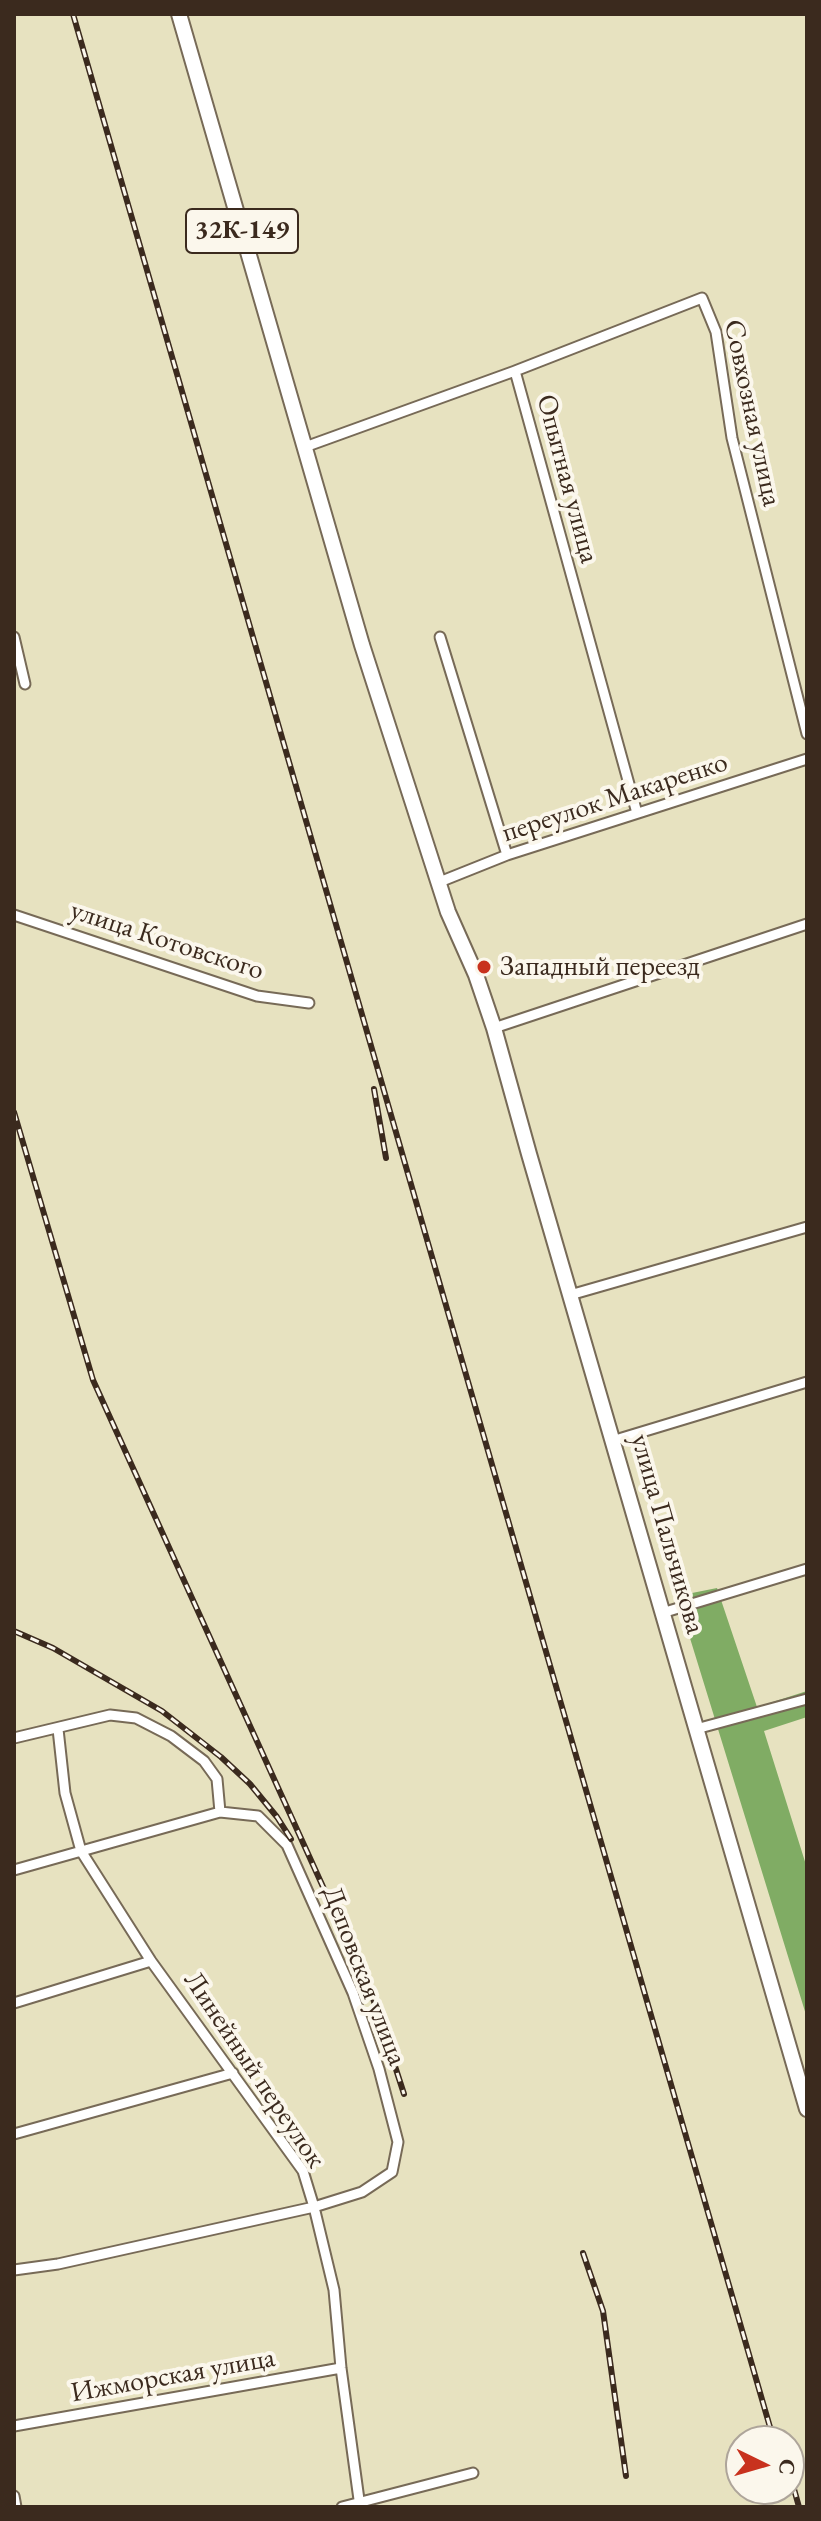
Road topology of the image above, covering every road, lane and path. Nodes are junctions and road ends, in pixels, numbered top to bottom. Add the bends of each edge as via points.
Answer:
1 (179, 14) edge
2 (515, 371) junction
3 (305, 447) junction
4 (14, 637) edge
5 (440, 637) dead end
6 (25, 684) dead end
7 (807, 734) edge
8 (807, 759) edge
9 (637, 813) junction
10 (507, 855) junction
11 (437, 883) junction
12 (14, 915) edge
13 (807, 924) edge
14 (309, 1003) dead end
15 (494, 1028) junction
16 (807, 1227) edge
17 (570, 1295) junction
18 (807, 1382) edge
19 (612, 1441) junction
20 (807, 1569) edge
21 (662, 1613) junction
22 (807, 1699) edge
23 (58, 1729) junction
24 (696, 1729) junction
25 (14, 1738) edge
26 (220, 1812) junction
27 (81, 1851) junction
28 (14, 1870) edge
29 (151, 1961) junction
30 (14, 2003) edge
31 (233, 2073) junction
32 (802, 2076) edge
33 (807, 2109) edge
34 (14, 2134) edge
35 (314, 2207) junction
36 (14, 2270) edge
37 (341, 2368) junction
38 (14, 2426) edge
39 (473, 2473) dead end
40 (14, 2496) edge
41 (360, 2505) edge
42 (16, 2507) edge
43 (342, 2507) edge

1 - 3 main road, 32К-149
2 - 3 street, Опытная улица
2 - 7 street, Совхозная улица via 702,298 716,332 732,438
2 - 9 street, Опытная улица
3 - 11 main road, улица Пальчикова
4 - 6 street
5 - 10 street
8 - 9 street, переулок Макаренко
9 - 10 street, переулок Макаренко
10 - 11 street, переулок Макаренко
11 - 15 main road, улица Пальчикова
12 - 14 street, улица Котовского via 257,996
13 - 15 street
15 - 17 main road, улица Пальчикова
16 - 17 street
17 - 19 main road, улица Пальчикова
18 - 19 street
19 - 21 main road, улица Пальчикова
20 - 21 street
21 - 24 main road, улица Пальчикова
22 - 24 street
23 - 25 street
23 - 26 street via 110,1715 136,1718 204,1761 217,1779
23 - 27 street, Линейный переулок via 65,1793
24 - 32 main road, улица Пальчикова
26 - 27 street
26 - 35 street, Деповская улица via 258,1816 287,1845 353,1993 398,2142 392,2172 362,2192
27 - 28 street
27 - 29 street, Линейный переулок
29 - 30 street
29 - 31 street, Линейный переулок
31 - 34 street
31 - 35 street, Линейный переулок via 303,2171
32 - 33 main road, улица Пальчикова
35 - 36 street
35 - 37 street, Линейный переулок via 334,2290
37 - 38 street, Ижморская улица
37 - 41 street, Линейный переулок
39 - 41 street
40 - 42 street
41 - 43 street

